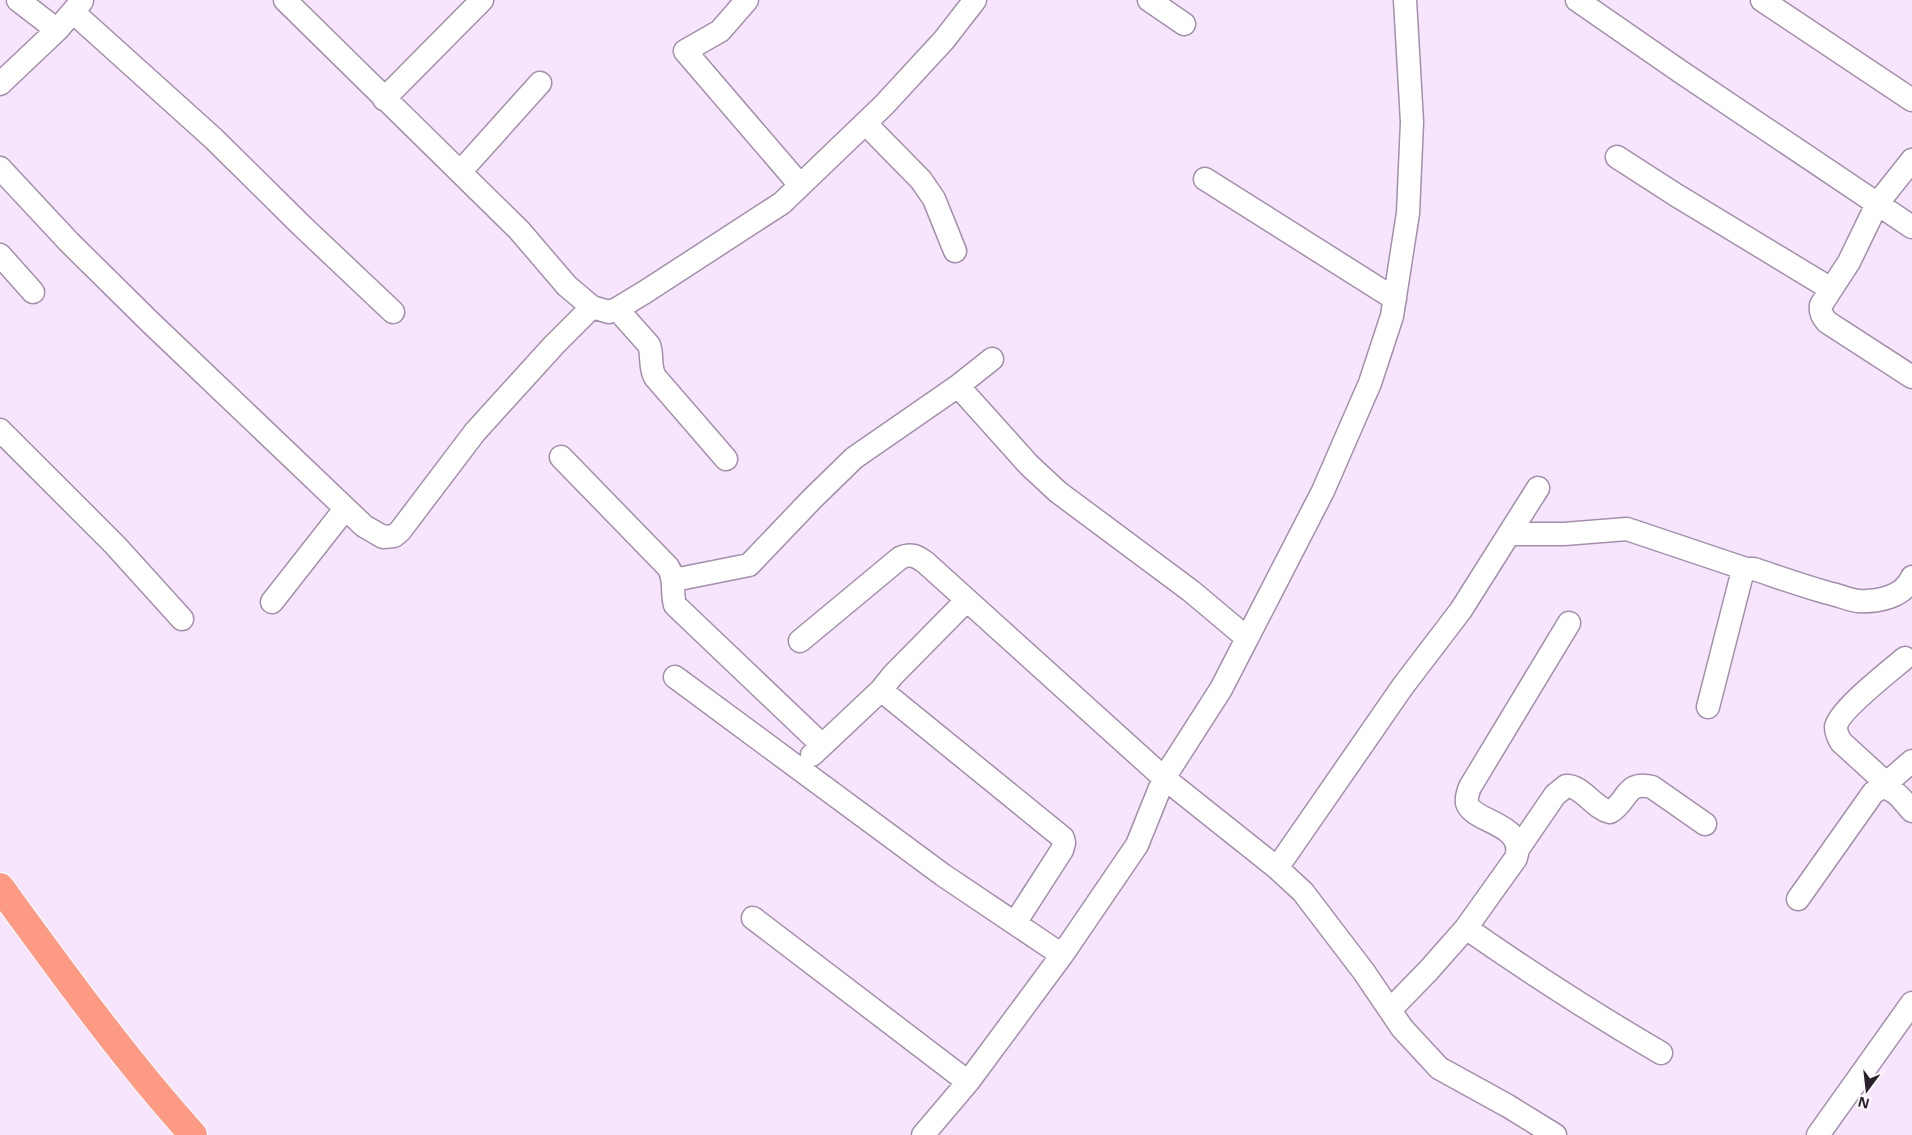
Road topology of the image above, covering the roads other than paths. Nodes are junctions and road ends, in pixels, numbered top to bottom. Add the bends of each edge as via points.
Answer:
1 (18, 0) edge
2 (285, 0) edge
3 (482, 0) edge
4 (747, 0) edge
5 (975, 0) edge
6 (1149, 0) edge
7 (1405, 0) edge
8 (1577, 0) edge
9 (1762, 0) edge
10 (78, 6) edge
11 (1184, 24) dead end
12 (57, 30) junction
13 (540, 82) dead end
14 (0, 84) edge
15 (384, 99) junction
16 (1912, 100) edge
17 (866, 124) junction
18 (1617, 157) dead end
19 (1912, 160) edge
20 (0, 168) edge
21 (461, 171) junction
22 (1205, 179) dead end
23 (800, 185) junction
24 (1877, 204) junction
25 (1912, 227) edge
26 (955, 251) dead end
27 (0, 255) edge
28 (1831, 289) junction
29 (33, 292) dead end
30 (1395, 299) junction
31 (592, 308) junction
32 (617, 310) junction
33 (392, 312) dead end
34 (992, 359) dead end
35 (1912, 377) edge
36 (958, 386) junction
37 (0, 430) edge
38 (561, 457) dead end
39 (726, 459) dead end
40 (1538, 488) dead end
41 (345, 509) junction
42 (1509, 534) junction
43 (1746, 569) junction
44 (1912, 577) edge
45 (674, 580) junction
46 (967, 600) junction
47 (272, 602) dead end
48 (182, 619) dead end
49 (1569, 623) dead end
50 (1248, 638) junction
51 (800, 641) dead end
52 (1905, 658) dead end
53 (675, 677) dead end
54 (881, 690) junction
55 (1708, 707) dead end
56 (822, 745) junction
57 (1912, 761) edge
58 (798, 767) junction
59 (1164, 778) junction
60 (1884, 785) junction
61 (1912, 810) edge
62 (1705, 824) dead end
63 (1518, 849) junction
64 (1277, 868) junction
65 (0, 887) edge
66 (1798, 899) dead end
67 (753, 918) dead end
68 (1015, 923) junction
69 (1466, 928) junction
70 (1062, 954) junction
71 (1912, 1003) edge
72 (1390, 1010) junction
73 (1661, 1053) dead end
74 (968, 1082) junction
75 (193, 1135) edge
76 (924, 1135) edge
77 (1555, 1135) edge
78 (1818, 1135) edge

1 - 12 street
2 - 15 street
3 - 15 street
4 - 23 street via 720,31 685,51
5 - 17 street via 944,40
6 - 11 street
7 - 30 street via 1412,122 1408,213
8 - 24 street
9 - 16 street
10 - 12 street
10 - 33 street
12 - 14 street
13 - 21 street
15 - 21 street
17 - 23 street
17 - 26 street via 921,180 934,199
18 - 28 street
19 - 24 street
20 - 41 street via 89,262
21 - 31 street via 519,230 567,286
22 - 30 street
23 - 32 street via 774,209
24 - 25 street
24 - 28 street
27 - 29 street
28 - 35 street via 1820,309 1822,318
30 - 50 street via 1370,383 1322,491
31 - 32 street via 603,312
31 - 41 street via 475,432 400,532 383,537
32 - 39 street via 649,345 650,368 655,377
34 - 36 street
36 - 45 street via 854,458 750,565
36 - 50 street via 1029,465 1058,492 1191,591
37 - 48 street via 115,545
38 - 45 street via 660,558 672,572
40 - 42 street
41 - 47 street
42 - 43 street via 1627,529
42 - 64 street via 1461,610 1403,686
43 - 44 street via 1856,601 1876,600 1900,592
43 - 55 street
45 - 56 street via 675,605
46 - 51 street via 918,557 907,555 893,563
46 - 54 street
46 - 59 street
49 - 63 street via 1467,794 1472,810 1514,837
50 - 59 street via 1221,689
52 - 60 street via 1851,706 1836,727 1836,735 1841,742
53 - 58 street
54 - 56 street
54 - 68 street via 1063,838 1062,850
56 - 58 street
57 - 60 street
58 - 68 street via 943,875
59 - 64 street
59 - 70 street via 1137,845
60 - 61 street via 1897,793
60 - 66 street via 1858,813
62 - 63 street via 1652,787 1636,786 1610,812 1598,808 1575,787 1566,786 1555,794
63 - 69 street via 1516,858
64 - 72 street via 1303,892
65 - 75 highway via 86,1006
67 - 74 street
68 - 70 street
69 - 72 street
69 - 73 street via 1596,1015
70 - 74 street
71 - 78 street
72 - 77 street via 1439,1068
74 - 76 street

